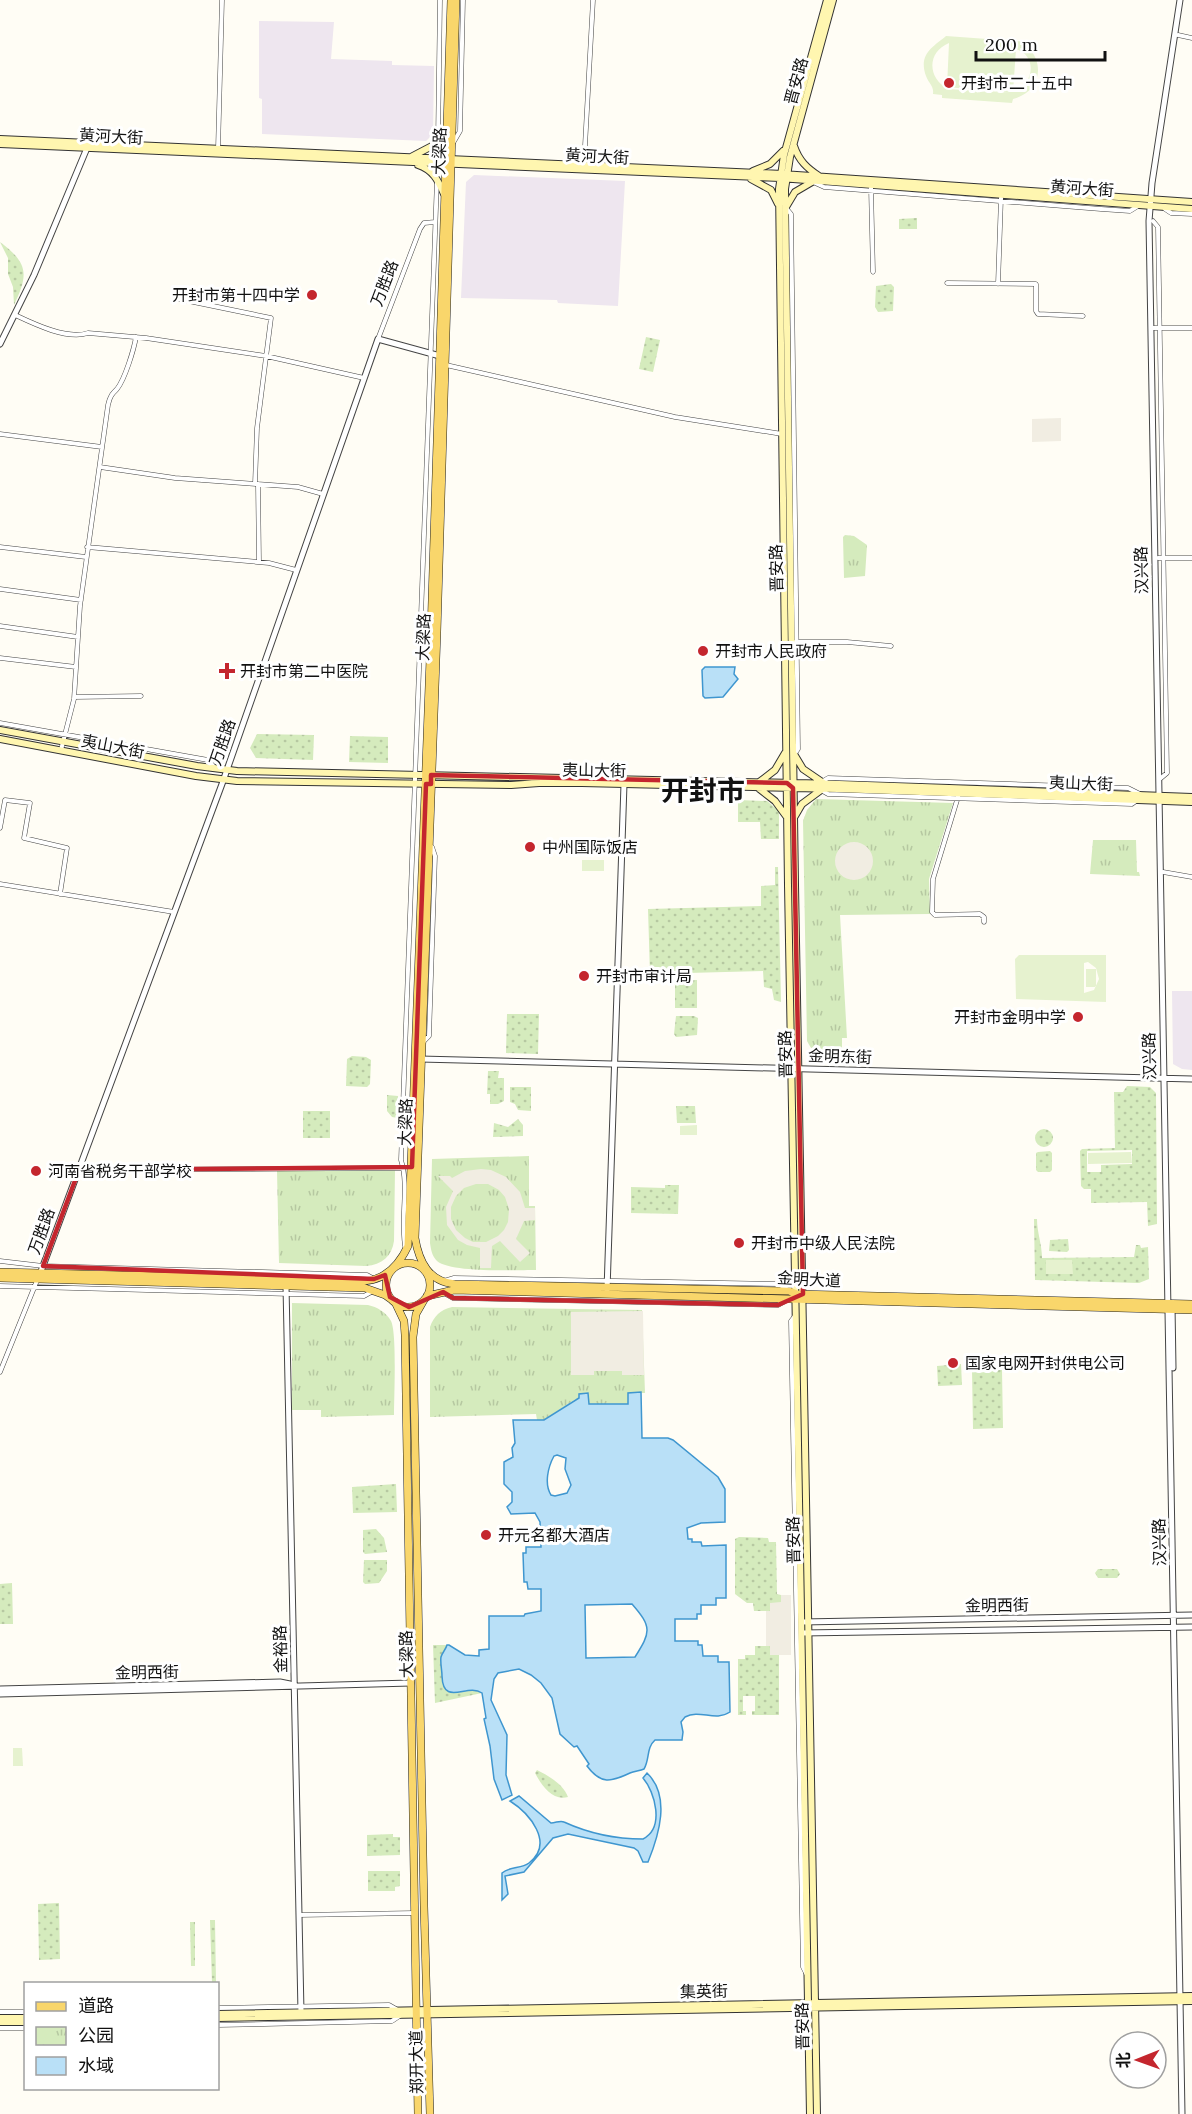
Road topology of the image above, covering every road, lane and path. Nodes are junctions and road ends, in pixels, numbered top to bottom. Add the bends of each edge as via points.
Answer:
1 (222, 0) edge
2 (440, 0) edge
3 (451, 0) edge
4 (456, 0) edge
5 (462, 0) edge
6 (593, 0) edge
7 (826, 0) edge
8 (833, 0) edge
9 (1181, 0) edge
10 (1178, 35) junction
11 (1192, 38) edge
12 (447, 128) junction
13 (0, 139) edge
14 (438, 140) junction
15 (0, 144) edge
16 (452, 144) junction
17 (793, 145) junction
18 (87, 148) junction
19 (786, 148) junction
20 (218, 150) junction
21 (409, 160) junction
22 (449, 162) junction
23 (584, 164) junction
24 (748, 175) junction
25 (783, 176) junction
26 (437, 179) junction
27 (814, 180) junction
28 (871, 188) junction
29 (1001, 198) junction
30 (445, 199) junction
31 (1192, 202) edge
32 (1152, 203) junction
33 (1162, 207) junction
34 (782, 208) junction
35 (1192, 209) edge
36 (1192, 214) edge
37 (435, 222) junction
38 (873, 272) dead end
39 (947, 283) dead end
40 (998, 284) junction
41 (179, 299) dead end
42 (15, 315) junction
43 (1083, 316) dead end
44 (1156, 328) junction
45 (1192, 328) edge
46 (136, 337) junction
47 (378, 339) junction
48 (0, 344) edge
49 (430, 353) junction
50 (266, 356) junction
51 (440, 356) junction
52 (446, 365) junction
53 (364, 378) junction
54 (0, 434) edge
55 (782, 434) junction
56 (102, 447) junction
57 (100, 467) junction
58 (257, 484) junction
59 (323, 494) junction
60 (0, 547) edge
61 (87, 547) junction
62 (86, 557) junction
63 (1160, 558) junction
64 (1192, 558) edge
65 (259, 562) junction
66 (296, 570) junction
67 (0, 589) edge
68 (81, 600) junction
69 (0, 626) edge
70 (78, 636) junction
71 (794, 642) junction
72 (891, 646) dead end
73 (0, 658) edge
74 (76, 667) junction
75 (141, 696) dead end
76 (74, 697) junction
77 (0, 723) edge
78 (0, 730) edge
79 (64, 737) junction
80 (0, 739) edge
81 (61, 750) junction
82 (792, 752) junction
83 (227, 770) junction
84 (415, 774) junction
85 (429, 775) junction
86 (223, 779) junction
87 (414, 784) junction
88 (428, 784) junction
89 (624, 784) junction
90 (758, 785) junction
91 (790, 786) junction
92 (821, 786) junction
93 (958, 797) junction
94 (1140, 797) junction
95 (1192, 797) edge
96 (1160, 798) junction
97 (1192, 802) edge
98 (790, 819) junction
99 (0, 828) edge
100 (1163, 872) junction
101 (1192, 877) edge
102 (0, 884) edge
103 (60, 894) junction
104 (175, 912) junction
105 (984, 922) dead end
106 (418, 1059) junction
107 (615, 1064) junction
108 (795, 1068) junction
109 (1165, 1079) junction
110 (1192, 1079) edge
111 (403, 1168) junction
112 (79, 1170) junction
113 (406, 1251) junction
114 (0, 1261) edge
115 (393, 1269) junction
116 (0, 1272) edge
117 (40, 1272) junction
118 (426, 1272) junction
119 (0, 1278) edge
120 (0, 1286) edge
121 (34, 1287) junction
122 (607, 1288) junction
123 (286, 1290) junction
124 (443, 1292) junction
125 (796, 1296) junction
126 (426, 1298) junction
127 (393, 1301) junction
128 (1192, 1304) edge
129 (1170, 1306) junction
130 (1192, 1310) edge
131 (797, 1314) junction
132 (0, 1372) edge
133 (1176, 1615) junction
134 (1192, 1615) edge
135 (805, 1622) junction
136 (1176, 1627) junction
137 (1192, 1627) edge
138 (805, 1633) junction
139 (411, 1683) junction
140 (294, 1685) junction
141 (0, 1689) edge
142 (0, 1694) edge
143 (415, 1913) junction
144 (299, 1915) junction
145 (808, 1977) junction
146 (1182, 1999) junction
147 (1192, 1999) edge
148 (812, 2005) junction
149 (219, 2008) edge
150 (301, 2009) junction
151 (0, 2012) edge
152 (24, 2012) edge
153 (401, 2012) junction
154 (417, 2012) junction
155 (428, 2012) junction
156 (219, 2016) edge
157 (219, 2016) edge
158 (0, 2020) edge
159 (24, 2020) edge
160 (219, 2025) edge
161 (0, 2028) edge
162 (24, 2028) edge
163 (418, 2114) edge
164 (430, 2114) edge
165 (810, 2114) edge
166 (817, 2114) edge
167 (1184, 2114) edge

1 - 20 street
2 - 14 street
3 - 12 main road, 大梁路
4 - 16 main road, 大梁路
5 - 16 street via 460,131
6 - 23 street
7 - 19 main road, 晋安路
8 - 17 main road, 晋安路
9 - 10 street, 汉兴路
9 - 32 street, 汉兴路
10 - 11 street
10 - 32 street, 汉兴路
12 - 14 main road
12 - 22 main road, 大梁路
13 - 20 main road, 黄河大街
14 - 21 main road
15 - 18 main road, 黄河大街
16 - 22 main road, 大梁路
17 - 25 main road, 晋安路
17 - 27 main road
18 - 21 main road, 黄河大街
18 - 42 street
19 - 24 main road via 773,162
19 - 25 main road, 晋安路
20 - 21 main road, 黄河大街
21 - 22 main road, 黄河大街
21 - 26 main road
22 - 23 main road, 黄河大街
22 - 24 main road, 黄河大街
22 - 30 main road, 大梁路
22 - 52 main road, 大梁路
23 - 24 main road, 黄河大街
24 - 25 main road, 黄河大街
24 - 34 main road via 771,190
25 - 27 main road, 黄河大街
25 - 27 main road, 黄河大街
25 - 34 main road, 晋安路
26 - 30 main road
26 - 37 street
27 - 28 main road, 黄河大街
27 - 32 main road, 黄河大街
27 - 34 main road via 795,192
28 - 29 main road, 黄河大街
28 - 38 street
29 - 32 main road, 黄河大街
29 - 40 street
30 - 51 main road, 大梁路
31 - 32 main road, 黄河大街
32 - 33 main road, 黄河大街
32 - 44 street, 汉兴路
32 - 96 street, 汉兴路 via 1150,324
33 - 35 main road, 黄河大街
33 - 36 street via 1171,213
34 - 55 main road, 晋安路
34 - 71 main road, 晋安路
37 - 47 street, 万胜路 via 424,223 420,229
37 - 49 street
39 - 40 street
40 - 43 street via 1036,284 1038,314
41 - 50 street via 271,318
42 - 46 street via 78,336 88,333
42 - 48 street
44 - 45 street
44 - 63 street, 汉兴路
46 - 50 street
46 - 56 street via 133,354 109,398
47 - 49 street
47 - 53 street, 万胜路
49 - 51 street
49 - 84 street
50 - 53 street
50 - 58 street via 257,428
51 - 85 main road, 大梁路
52 - 55 street via 675,417
52 - 85 main road, 大梁路
53 - 59 street, 万胜路
54 - 56 street
55 - 82 main road, 晋安路
56 - 57 street
57 - 58 street
57 - 61 street
58 - 59 street via 298,487
58 - 65 street
59 - 66 street, 万胜路
60 - 62 street
61 - 62 street
61 - 65 street
62 - 68 street
63 - 64 street
63 - 96 street, 汉兴路
65 - 66 street
66 - 83 street, 万胜路
67 - 68 street
68 - 70 street
69 - 70 street
70 - 74 street
71 - 72 street
71 - 82 main road, 晋安路
73 - 74 street
74 - 76 street
75 - 76 street
76 - 79 street
77 - 79 street
78 - 79 main road, 夷山大街
79 - 81 street
79 - 83 main road, 夷山大街
80 - 81 main road, 夷山大街
81 - 86 main road, 夷山大街
82 - 90 main road
82 - 91 main road, 晋安路
82 - 92 main road
83 - 84 main road, 夷山大街
83 - 86 street, 万胜路
84 - 85 main road, 夷山大街
84 - 87 street
85 - 88 main road, 大梁路
85 - 90 main road, 夷山大街
86 - 87 main road, 夷山大街
86 - 104 street, 万胜路
87 - 88 main road, 夷山大街
87 - 111 street
88 - 89 main road, 夷山大街
88 - 106 main road, 大梁路
88 - 106 main road, 大梁路 via 422,1044
89 - 90 main road, 夷山大街
89 - 107 street
90 - 91 main road, 夷山大街
90 - 98 main road
91 - 92 main road, 夷山大街
91 - 98 main road, 晋安路
92 - 93 street via 828,794
92 - 94 main road, 夷山大街
92 - 94 street via 828,778 1128,788
92 - 98 main road
93 - 94 street via 1132,804
93 - 105 street via 933,879 932,912 980,914
94 - 96 main road, 夷山大街
95 - 96 main road, 夷山大街
96 - 97 main road, 夷山大街
96 - 100 street, 汉兴路
96 - 109 street, 汉兴路
98 - 108 main road, 晋安路
99 - 103 street via 5,800 30,803 24,838 67,848
100 - 101 street
100 - 109 street, 汉兴路
102 - 103 street
103 - 104 street
104 - 112 street, 万胜路
106 - 107 street, 金明东街
106 - 113 main road, 大梁路 via 410,1238
106 - 118 main road, 大梁路 via 415,1238
107 - 108 street, 金明东街
107 - 122 street
108 - 109 street, 金明东街
108 - 125 main road, 晋安路
109 - 110 street, 金明东街
109 - 129 street, 汉兴路
111 - 112 street
111 - 113 street
112 - 117 street, 万胜路
113 - 115 main road, 大梁路
114 - 117 street via 19,1262
115 - 117 main road via 364,1281
115 - 118 main road via 412,1263
115 - 127 main road via 386,1286
116 - 117 main road
117 - 119 main road
117 - 121 street
117 - 123 main road
118 - 122 main road, 金明大道 via 455,1284
118 - 126 main road via 430,1282
120 - 121 street
121 - 123 street
121 - 132 street
122 - 124 main road, 金明大道
122 - 125 main road, 金明大道
122 - 125 street via 779,1284
123 - 127 main road via 365,1288
123 - 140 street, 金裕路
124 - 125 street via 453,1298 778,1305
124 - 126 main road, 金明大道
125 - 129 main road, 金明大道
125 - 131 main road, 晋安路
125 - 135 main road, 晋安路
126 - 127 main road via 409,1307
126 - 155 main road, 大梁路 via 416,1314 413,1336
127 - 139 main road, 大梁路 via 402,1314 404,1328
128 - 129 main road, 金明大道
129 - 130 main road, 金明大道
129 - 133 street, 汉兴路
131 - 135 main road, 晋安路
131 - 145 street via 791,1321 803,1967
133 - 134 street, 金明西街
133 - 135 street, 金明西街
133 - 136 street, 汉兴路
135 - 138 main road, 晋安路
136 - 137 street, 金明西街
136 - 138 street, 金明西街
136 - 146 street, 汉兴路
138 - 145 main road, 晋安路
138 - 148 main road, 晋安路
139 - 140 street, 金明西街
139 - 143 main road, 大梁路
140 - 141 street, 金明西街 via 280,1682
140 - 142 street, 金明西街
140 - 144 street, 金裕路
143 - 144 street
143 - 154 main road, 大梁路
144 - 150 street, 金裕路
145 - 148 main road, 晋安路
146 - 147 main road, 集英街
146 - 148 main road, 集英街
146 - 167 street, 汉兴路
148 - 155 main road, 集英街
148 - 165 main road, 晋安路
148 - 166 main road, 晋安路
149 - 150 street
150 - 153 main road, 集英街
150 - 156 main road, 集英街
151 - 152 street
153 - 154 main road, 集英街
153 - 157 main road, 集英街
153 - 160 street via 392,2021
154 - 155 main road, 集英街
154 - 163 main road, 郑开大道
155 - 164 main road, 郑开大道
158 - 159 main road
161 - 162 street

